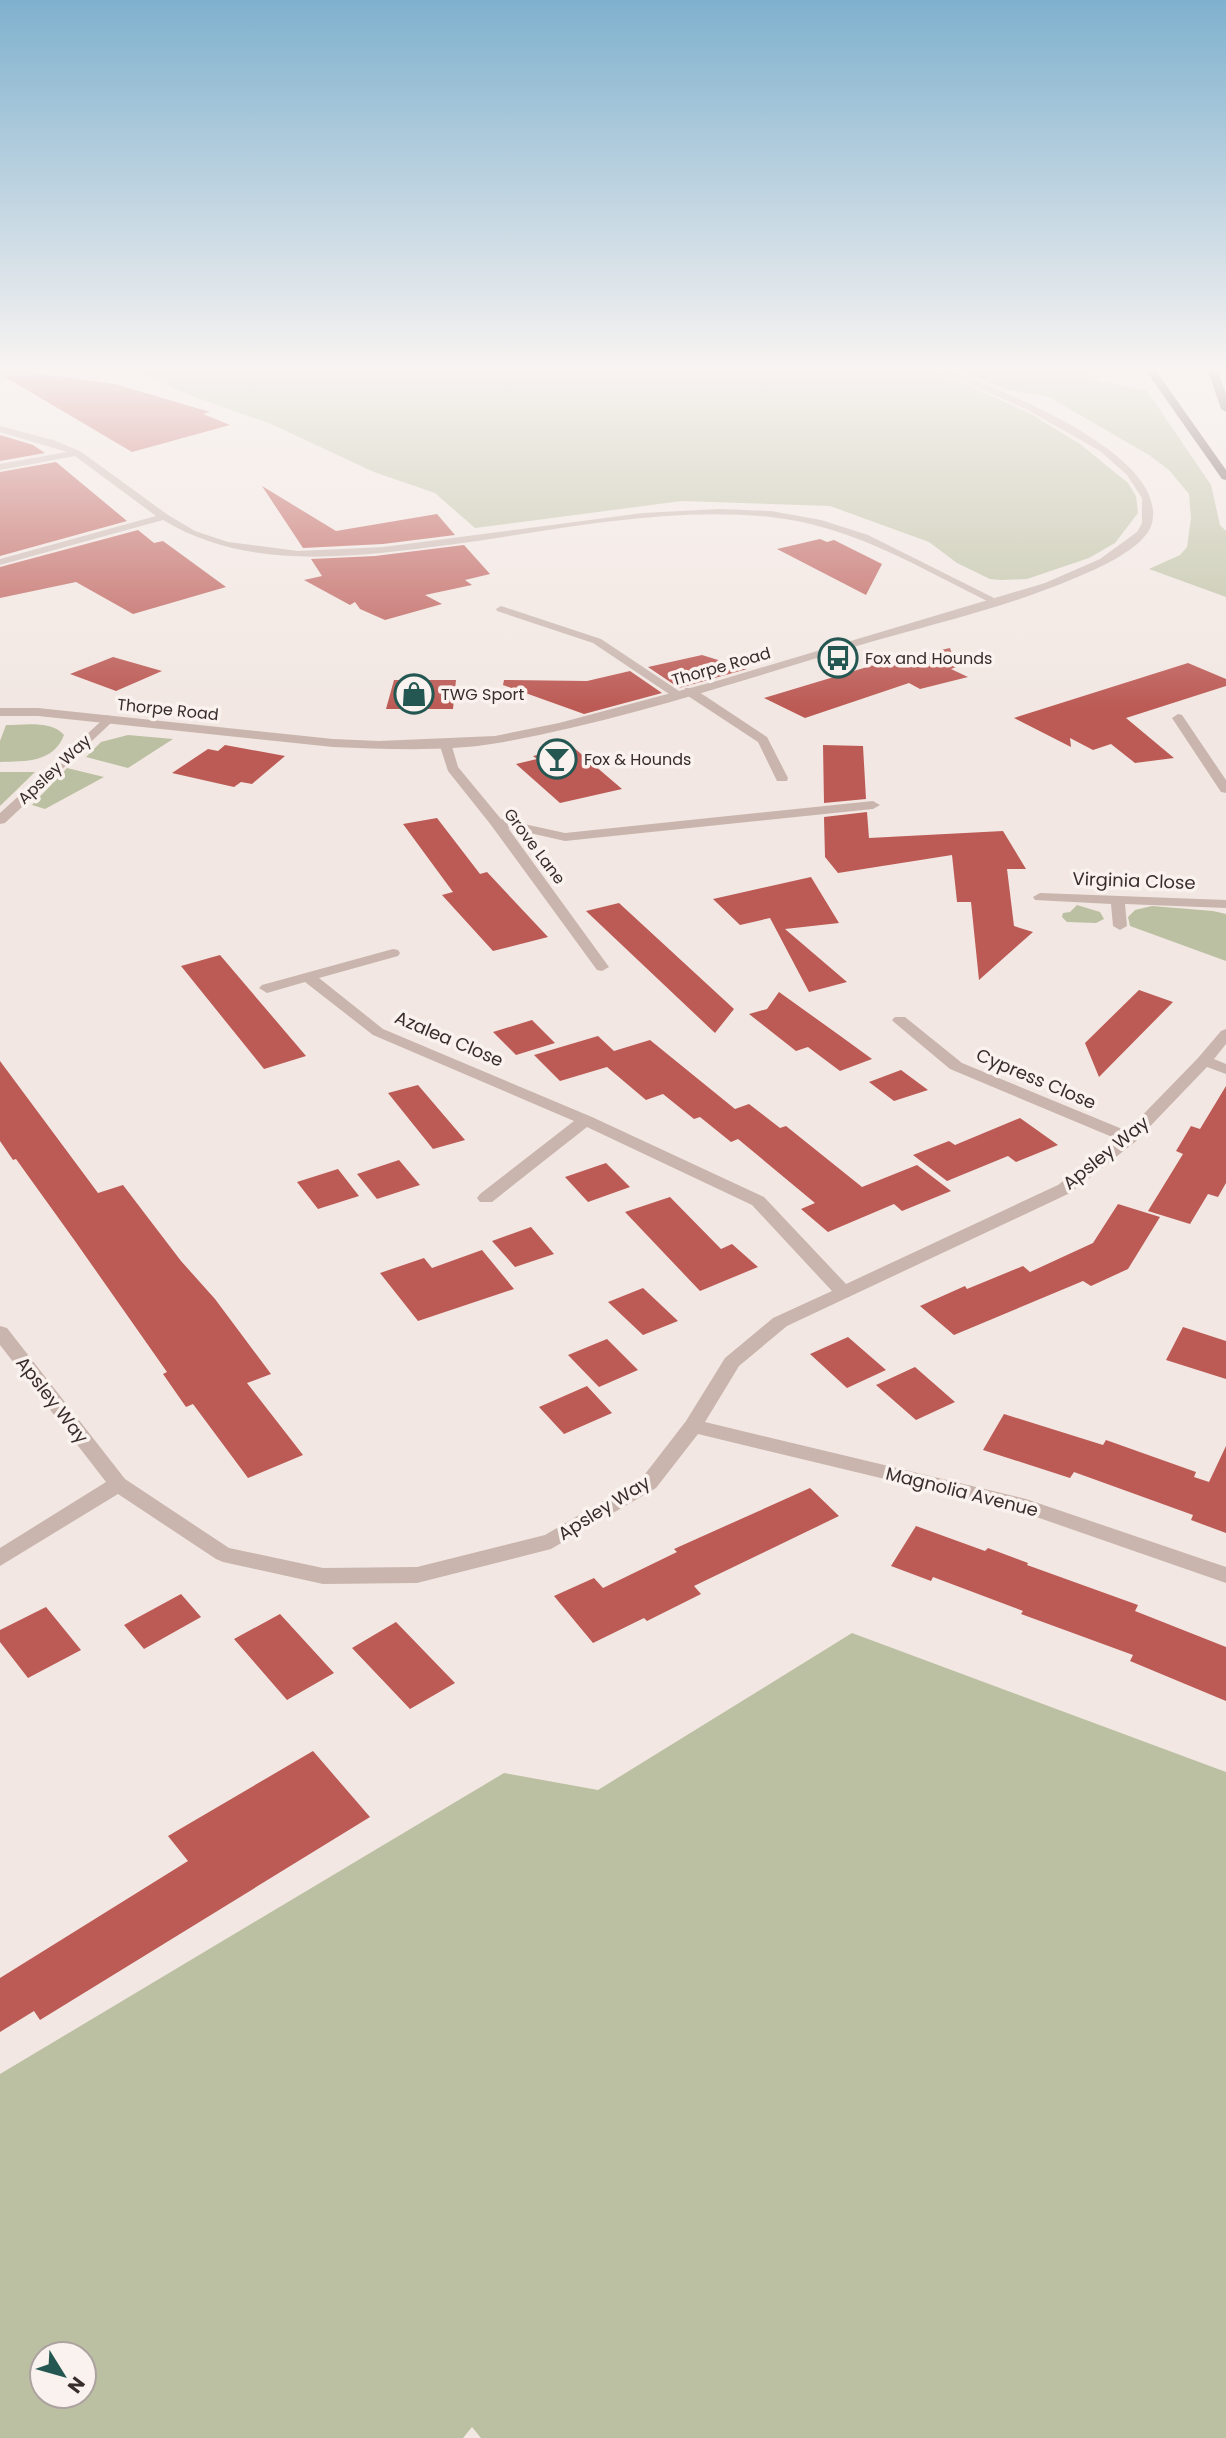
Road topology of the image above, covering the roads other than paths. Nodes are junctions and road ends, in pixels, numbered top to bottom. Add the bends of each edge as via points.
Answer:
1 (116, 482) edge
2 (1139, 482) edge
3 (164, 517) junction
4 (0, 562) edge
5 (995, 601) junction
6 (501, 609) dead end
7 (684, 693) junction
8 (0, 712) edge
9 (1178, 718) dead end
10 (108, 719) junction
11 (445, 743) junction
12 (782, 778) dead end
13 (1226, 789) edge
14 (873, 804) dead end
15 (0, 820) edge
16 (496, 822) junction
17 (1040, 897) dead end
18 (1118, 899) junction
19 (1226, 904) edge
20 (1120, 926) dead end
21 (393, 953) dead end
22 (602, 967) dead end
23 (308, 978) junction
24 (267, 988) dead end
25 (900, 1020) dead end
26 (1226, 1034) edge
27 (1205, 1061) junction
28 (1226, 1069) edge
29 (586, 1120) junction
30 (1129, 1139) junction
31 (486, 1198) dead end
32 (843, 1292) junction
33 (0, 1332) edge
34 (693, 1426) junction
35 (118, 1484) junction
36 (0, 1558) edge
37 (1226, 1575) edge

1 - 3 street
2 - 5 street, Thorpe Road via 1148,498 1147,523 1129,544 1091,568
3 - 4 street
3 - 5 street via 226,545 298,554 383,550 693,511 744,512 842,529
5 - 7 street, Thorpe Road
6 - 7 street via 597,641
7 - 11 street, Thorpe Road via 495,740
7 - 12 street via 763,740
8 - 10 street, Thorpe Road
9 - 13 street
10 - 11 street, Thorpe Road via 333,743
10 - 15 street, Apsley Way
11 - 16 street, Grove Lane via 452,768
14 - 16 street via 565,837
16 - 22 street, Grove Lane
17 - 18 street, Virginia Close
18 - 19 street, Virginia Close
18 - 20 street
21 - 23 street
23 - 24 street
23 - 29 street, Azalea Close via 378,1032
25 - 30 street, Cypress Close via 956,1066
26 - 27 street, Apsley Way
27 - 28 street
27 - 30 street, Apsley Way
29 - 31 street
29 - 32 street, Azalea Close via 758,1201
30 - 32 street, Apsley Way via 1064,1189
32 - 34 street, Apsley Way via 780,1322 732,1362
33 - 35 street, Apsley Way
34 - 35 street, Apsley Way via 649,1483 551,1541 416,1575 323,1576 223,1554
34 - 37 street, Magnolia Avenue via 1026,1506
35 - 36 street

